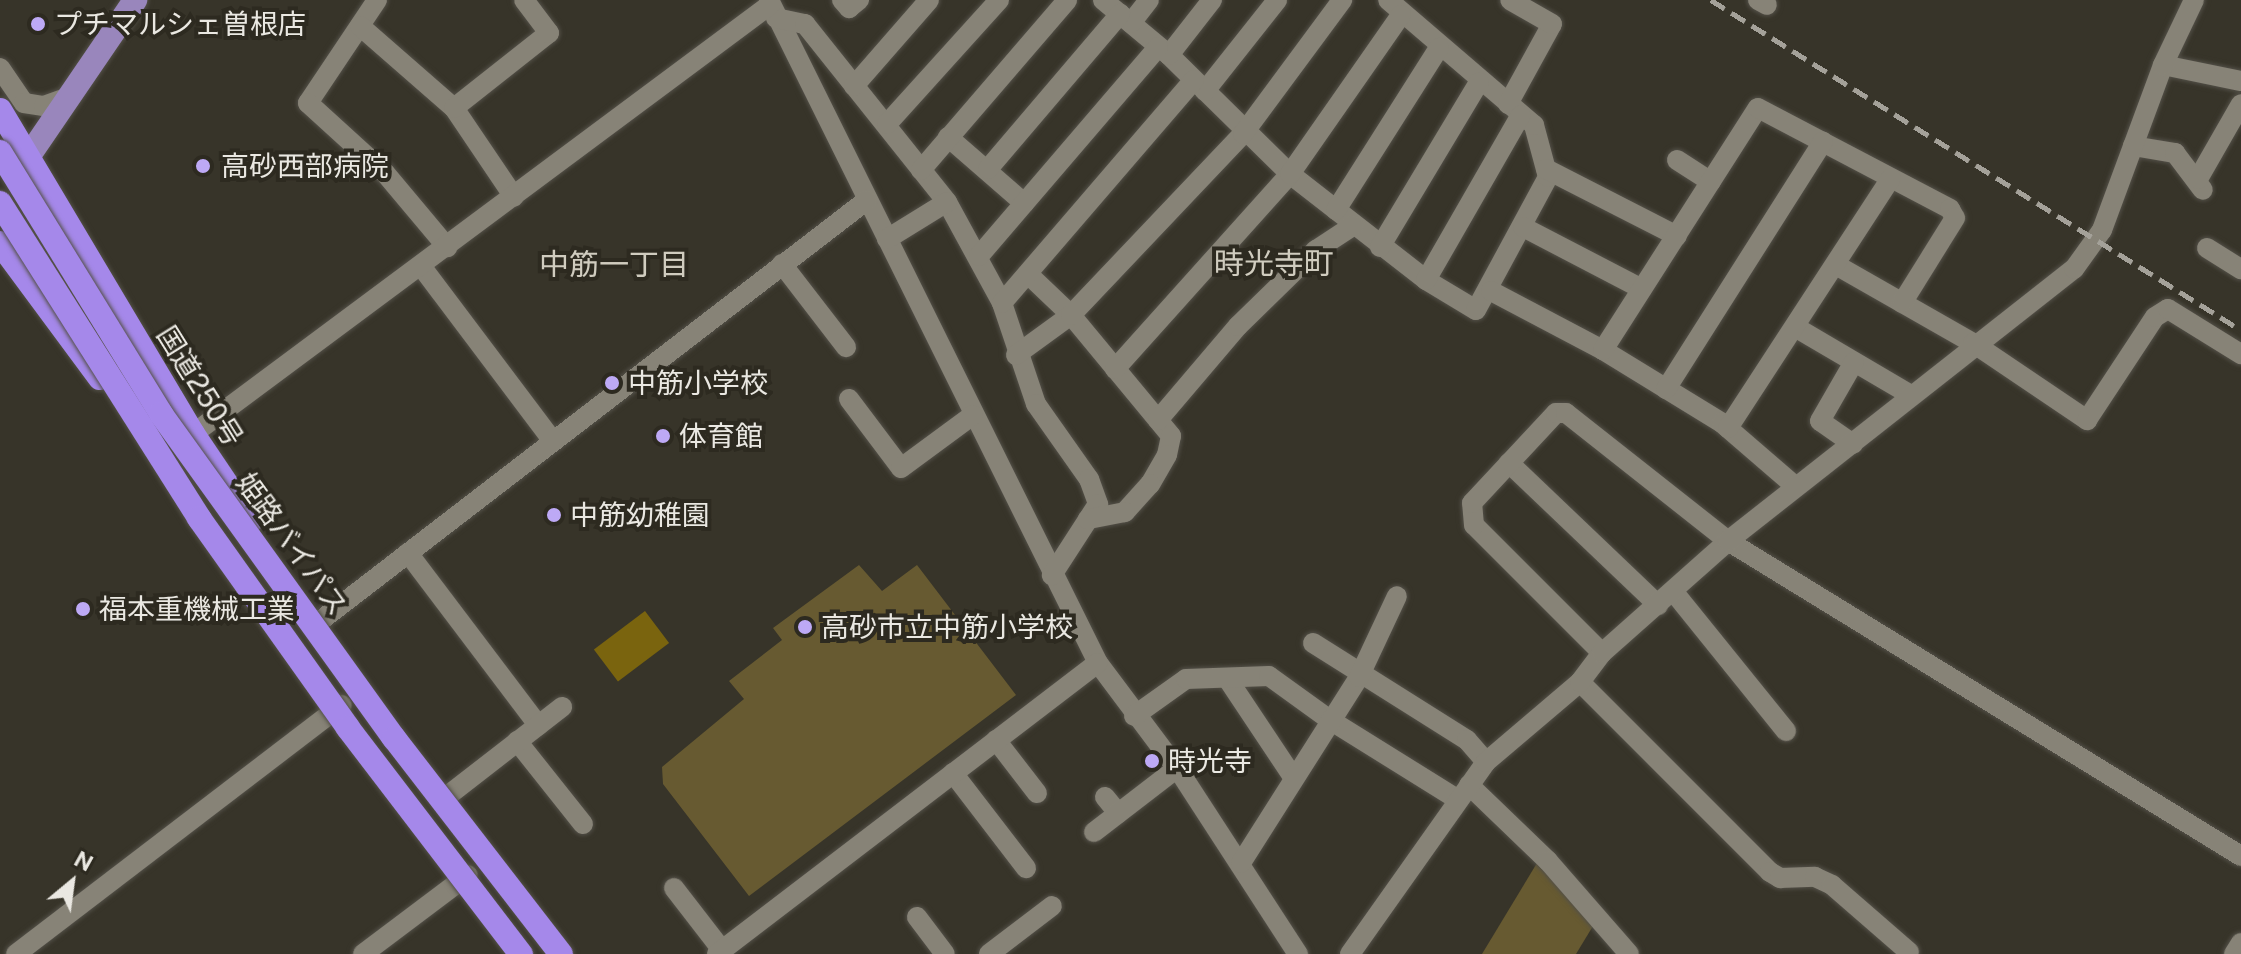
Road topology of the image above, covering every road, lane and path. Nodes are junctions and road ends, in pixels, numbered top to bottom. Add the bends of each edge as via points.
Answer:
1 (135, 0) edge
2 (377, 0) edge
3 (524, 0) edge
4 (842, 0) edge
5 (859, 0) edge
6 (929, 0) edge
7 (999, 0) edge
8 (1067, 0) edge
9 (1103, 0) edge
10 (1149, 0) edge
11 (1212, 0) edge
12 (1277, 0) edge
13 (1342, 0) edge
14 (1510, 0) edge
15 (2194, 0) edge
16 (772, 7) edge
17 (1394, 7) edge
18 (1126, 19) junction
19 (360, 26) junction
20 (1439, 48) junction
21 (1164, 51) junction
22 (2163, 65) junction
23 (0, 68) edge
24 (2241, 81) edge
25 (1479, 82) junction
26 (1199, 85) junction
27 (854, 86) junction
28 (3, 91) edge
29 (63, 99) junction
30 (2241, 104) edge
31 (454, 108) junction
32 (1514, 110) junction
33 (887, 124) junction
34 (1243, 134) junction
35 (948, 137) junction
36 (1823, 142) junction
37 (2133, 146) junction
38 (0, 152) edge
39 (26, 160) junction
40 (1677, 160) dead end
41 (988, 169) junction
42 (1546, 169) junction
43 (921, 170) junction
44 (1290, 174) junction
45 (1891, 178) junction
46 (1711, 182) junction
47 (514, 197) junction
48 (867, 200) junction
49 (947, 202) junction
50 (1024, 203) junction
51 (0, 206) edge
52 (1336, 210) junction
53 (1354, 225) junction
54 (1523, 227) junction
55 (1677, 236) junction
56 (887, 239) junction
57 (0, 243) edge
58 (447, 247) junction
59 (1380, 247) junction
60 (2207, 248) dead end
61 (979, 256) junction
62 (782, 264) junction
63 (1836, 265) junction
64 (421, 266) junction
65 (2241, 269) edge
66 (1029, 275) junction
67 (1426, 280) junction
68 (1642, 289) junction
69 (1491, 291) junction
70 (1002, 303) junction
71 (1902, 303) junction
72 (1071, 315) junction
73 (1795, 327) junction
74 (1973, 343) junction
75 (846, 347) dead end
76 (1603, 350) junction
77 (2241, 354) edge
78 (1016, 355) junction
79 (1854, 362) junction
80 (1115, 369) junction
81 (1666, 389) junction
82 (1911, 395) junction
83 (849, 399) dead end
84 (973, 415) junction
85 (1158, 420) junction
86 (1728, 428) junction
87 (193, 434) junction
88 (553, 441) junction
89 (1853, 444) junction
90 (1509, 463) junction
91 (1795, 486) junction
92 (1088, 519) junction
93 (1728, 541) junction
94 (408, 553) junction
95 (1052, 575) junction
96 (1397, 596) dead end
97 (1666, 598) junction
98 (320, 621) junction
99 (1313, 643) dead end
100 (1602, 653) junction
101 (1098, 663) junction
102 (1361, 673) junction
103 (1229, 681) junction
104 (1580, 682) junction
105 (342, 705) junction
106 (562, 707) dead end
107 (1134, 716) junction
108 (1330, 720) junction
109 (538, 725) junction
110 (1786, 731) dead end
111 (996, 740) junction
112 (517, 741) junction
113 (1486, 762) junction
114 (1177, 768) junction
115 (953, 773) junction
116 (1293, 777) junction
117 (1463, 792) junction
118 (1037, 793) dead end
119 (446, 797) junction
120 (583, 824) dead end
121 (1094, 832) dead end
122 (2241, 856) edge
123 (1241, 863) junction
124 (1026, 868) dead end
125 (468, 875) junction
126 (674, 888) dead end
127 (1052, 906) dead end
128 (917, 917) dead end
129 (2241, 943) edge
130 (719, 952) edge
131 (1909, 952) edge
132 (16, 954) edge
133 (363, 954) edge
134 (521, 954) edge
135 (529, 954) edge
136 (560, 954) edge
137 (945, 954) edge
138 (989, 954) edge
139 (1298, 954) edge
140 (1350, 954) edge
141 (1629, 954) edge
142 (2234, 954) edge

1 - 29 main road
2 - 19 street
3 - 31 street via 549,33
4 - 5 street via 849,8
6 - 27 street
7 - 33 street
8 - 35 street
9 - 18 street
10 - 18 street
11 - 21 street
12 - 26 street
13 - 34 street
14 - 32 street via 1552,24
15 - 22 street
16 - 27 street via 805,24
16 - 47 street
16 - 48 street
17 - 20 street
17 - 44 street
18 - 21 street
18 - 41 street
19 - 31 street
19 - 58 street via 308,103 385,173
20 - 25 street
20 - 52 street
21 - 26 street
21 - 50 street
22 - 24 street
22 - 37 street
23 - 28 street
25 - 32 street
25 - 59 street
26 - 34 street
26 - 66 street
27 - 33 street
28 - 29 street via 37,107
28 - 39 highway, 国道250号
29 - 39 main road
30 - 37 street via 2200,185 2175,153
31 - 47 street
32 - 42 street via 1534,125
32 - 67 street
33 - 43 street
34 - 44 street
34 - 72 street
35 - 41 street
35 - 43 street
36 - 45 street
36 - 46 street via 1758,108
36 - 81 street
37 - 74 street via 2090,250 2074,269
38 - 136 highway, 姫路バイパス, bridge via 161,414 394,738
39 - 51 highway
39 - 87 highway, 国道250号
40 - 46 street
41 - 50 street
42 - 54 street via 1548,177
42 - 55 street
43 - 49 street
44 - 52 street
44 - 80 street
45 - 63 street
45 - 71 street via 1950,209 1955,218
46 - 55 street
47 - 58 street
48 - 56 street
48 - 62 street
49 - 56 street
49 - 61 street
50 - 61 street
51 - 134 highway, bridge via 199,518 348,728
52 - 53 street
53 - 59 street
53 - 85 street via 1316,250 1238,326
54 - 68 street
54 - 69 street
55 - 68 street
56 - 84 street
57 - 105 highway via 206,513
58 - 64 street
59 - 67 street
60 - 65 street
61 - 70 street
62 - 75 street via 827,305
62 - 88 street
63 - 71 street
63 - 73 street
64 - 87 street
64 - 88 street
66 - 70 street
66 - 72 street
67 - 69 street via 1476,310
68 - 76 street
69 - 76 street
70 - 78 street
71 - 74 street
72 - 78 street
72 - 80 street
73 - 79 street
73 - 86 street
74 - 77 street via 2087,420 2155,317 2168,309
74 - 82 street
76 - 81 street
78 - 92 street via 1036,404 1089,479 1098,504
79 - 82 street
79 - 89 street via 1820,421
80 - 85 street
81 - 86 street
82 - 89 street
83 - 84 street via 901,468
84 - 95 street
85 - 92 street via 1171,436 1150,484 1125,512
86 - 91 street
87 - 98 highway, 国道250号
88 - 94 street
89 - 91 street
90 - 93 street via 1556,413 1566,413
90 - 97 street
90 - 100 street via 1472,503 1474,525
91 - 93 street
92 - 95 street
93 - 97 street
93 - 122 street
94 - 98 street
94 - 109 street
95 - 101 street
96 - 102 street
97 - 100 street
97 - 110 street via 1777,706
98 - 119 highway, 国道250号
99 - 102 street
100 - 104 street
101 - 107 street
101 - 111 street
102 - 108 street
102 - 113 street via 1467,740
103 - 107 street via 1186,679
103 - 108 street via 1269,676
103 - 116 street
104 - 113 street
104 - 131 street via 1770,872 1780,878 1815,877 1832,885
105 - 125 highway
105 - 132 street
106 - 109 street
107 - 114 street
108 - 116 street
108 - 117 street
109 - 112 street
111 - 115 street
111 - 118 street
112 - 119 street
112 - 120 street
113 - 117 street
114 - 121 street via 1112,805
114 - 123 street
115 - 124 street via 1019,845
115 - 130 street
116 - 123 street
117 - 140 street
117 - 141 street via 1548,861
119 - 136 highway, 国道250号
123 - 139 street
125 - 133 street
125 - 135 highway
126 - 130 street
127 - 138 street
128 - 137 street
129 - 142 street

